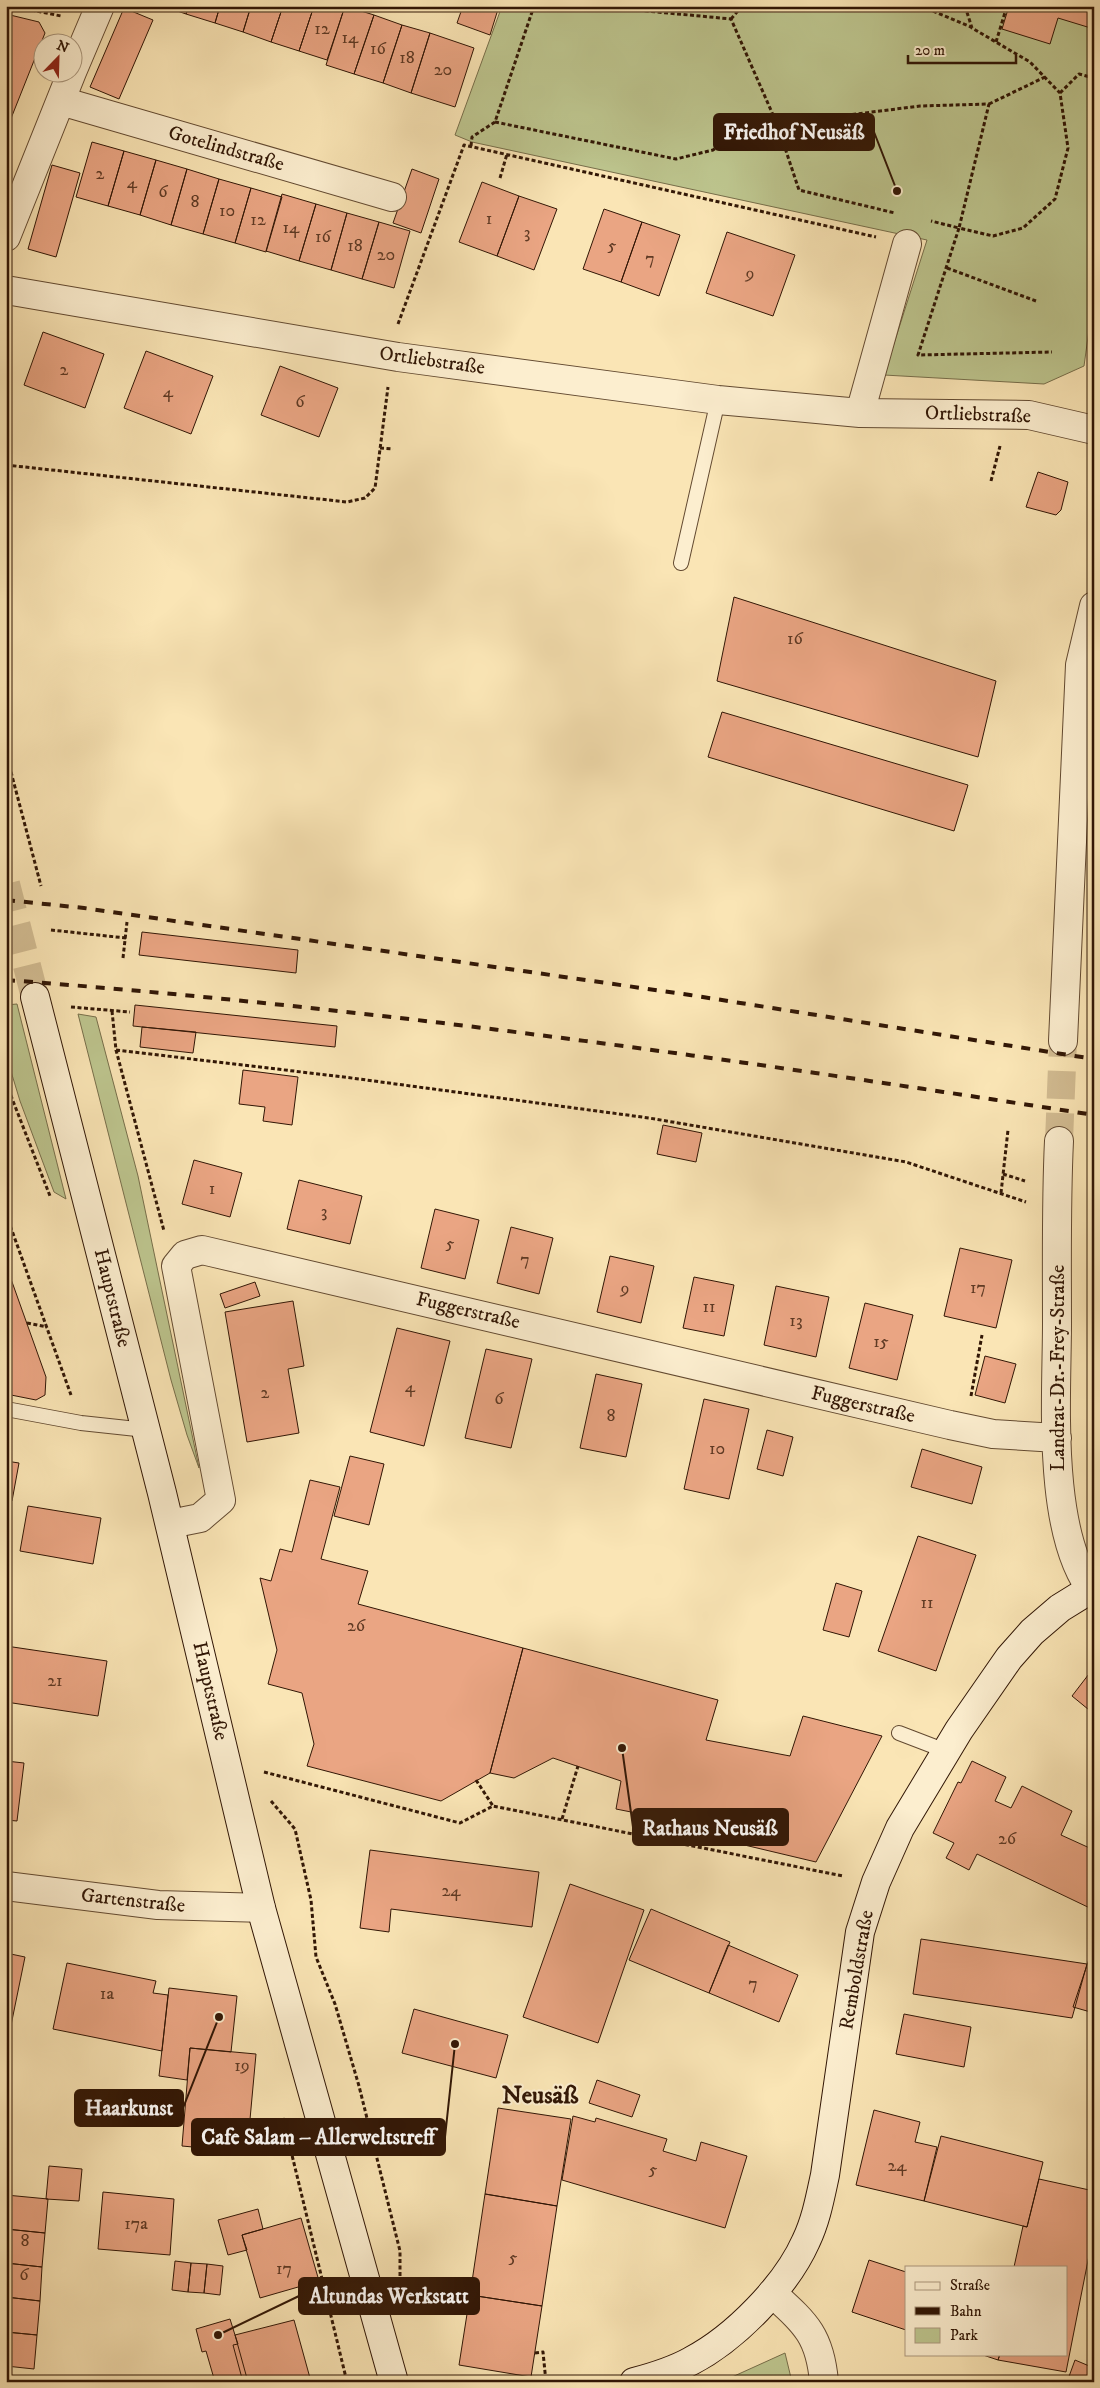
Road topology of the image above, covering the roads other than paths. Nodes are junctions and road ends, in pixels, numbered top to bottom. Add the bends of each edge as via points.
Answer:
1 (97, 14) edge
2 (82, 49) edge
3 (68, 82) edge
4 (60, 101) junction
5 (392, 197) dead end
6 (6, 236) edge
7 (907, 244) road end
8 (6, 290) edge
9 (718, 400) junction
10 (860, 413) junction
11 (1094, 430) edge
12 (681, 563) dead end
13 (1094, 606) edge
14 (35, 997) tunnel mouth
15 (1063, 1041) tunnel mouth
16 (1059, 1141) tunnel mouth
17 (6, 1409) edge
18 (146, 1430) junction
19 (1057, 1438) junction
20 (170, 1524) junction
21 (1093, 1589) edge
22 (899, 1733) dead end
23 (946, 1751) junction
24 (6, 1886) edge
25 (261, 1908) junction
26 (772, 2293) junction
27 (394, 2382) edge
28 (634, 2382) edge
29 (824, 2382) edge

1 - 2 street
3 - 4 street
4 - 5 street, Gotelindstraße
4 - 6 street
7 - 10 street
8 - 9 street, Ortliebstraße via 392,356
9 - 10 street, Ortliebstraße
9 - 12 lane
10 - 11 street, Ortliebstraße via 1029,414
13 - 15 street via 1080,665
14 - 18 street, Hauptstraße
16 - 19 street, Landrat-Dr.-Frey-Straße
17 - 18 lane
18 - 20 street, Hauptstraße
19 - 20 street, Fuggerstraße via 993,1434 958,1427 202,1250 185,1255 176,1266 221,1500 200,1518
19 - 21 street, Landrat-Dr.-Frey-Straße via 1058,1476 1068,1538 1078,1565
20 - 25 street, Hauptstraße
21 - 23 street, Remboldstraße via 1060,1608 1032,1632 982,1694
22 - 23 lane
23 - 26 street, Remboldstraße via 900,1828 876,1882 860,1932 818,2210 806,2242
24 - 25 street, Gartenstraße via 158,1905
25 - 27 street, Hauptstraße
26 - 28 street, Remboldstraße via 720,2342 692,2361 661,2375
26 - 29 street via 812,2335 822,2356

